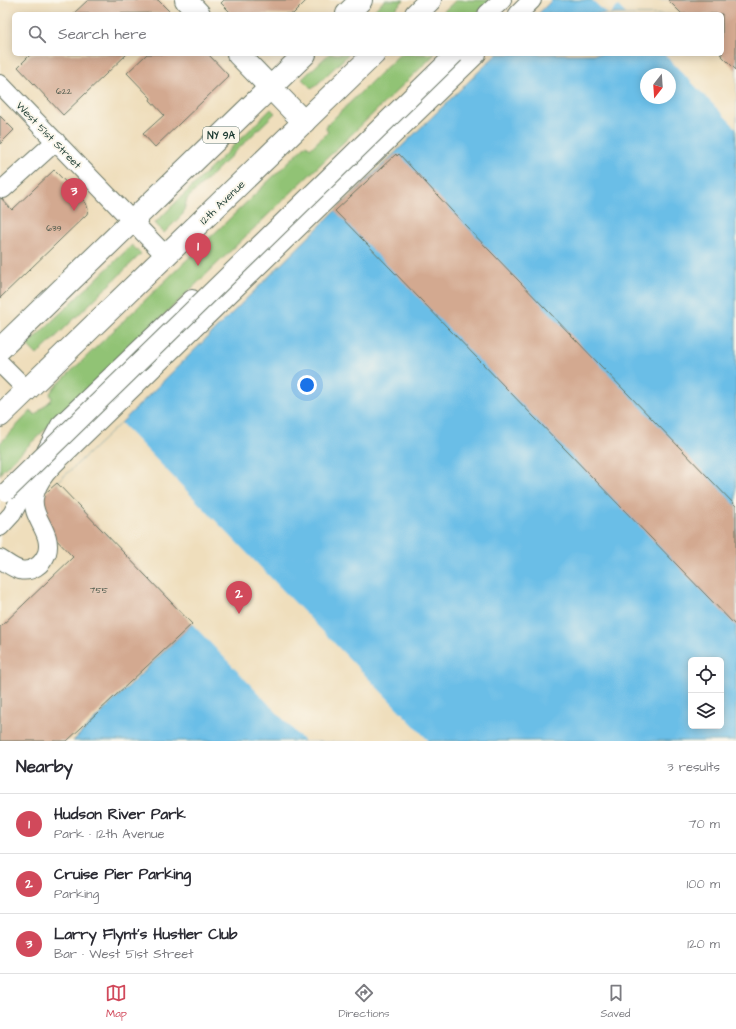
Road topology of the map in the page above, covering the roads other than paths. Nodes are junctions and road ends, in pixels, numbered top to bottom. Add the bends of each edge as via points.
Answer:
1 (186, 0) edge
2 (361, 0) edge
3 (430, 0) edge
4 (502, 0) edge
5 (510, 0) edge
6 (532, 0) edge
7 (197, 12) edge
8 (349, 12) edge
9 (418, 12) edge
10 (489, 12) edge
11 (498, 12) edge
12 (520, 12) edge
13 (240, 56) edge
14 (303, 56) edge
15 (372, 56) edge
16 (444, 56) edge
17 (453, 56) edge
18 (475, 56) edge
19 (0, 84) edge
20 (270, 87) junction
21 (304, 122) junction
22 (56, 141) junction
23 (3, 189) dead end
24 (132, 221) junction
25 (166, 256) junction
26 (0, 348) edge
27 (0, 363) edge
28 (26, 390) junction
29 (0, 416) edge
30 (3, 494) edge
31 (0, 523) edge
32 (0, 527) edge
33 (1, 557) edge

1 - 7 main road
2 - 8 main road
3 - 9 main road
4 - 10 street
5 - 11 street
6 - 12 street
13 - 20 main road
14 - 20 main road, NY 9A
15 - 21 main road, 12th Avenue
16 - 32 street via 60,424 12,514
17 - 30 street, bridge
18 - 33 street via 46,474 34,498 35,509 48,537 48,550 42,562 28,570 20,570 13,568
19 - 22 street, West 51st Street
20 - 21 main road
20 - 24 main road, NY 9A
21 - 25 main road, 12th Avenue
22 - 23 street
22 - 24 street, West 51st Street
24 - 25 street, West 51st Street
24 - 26 main road, NY 9A
25 - 28 main road, 12th Avenue
27 - 28 street
28 - 29 main road, 12th Avenue
30 - 31 street

